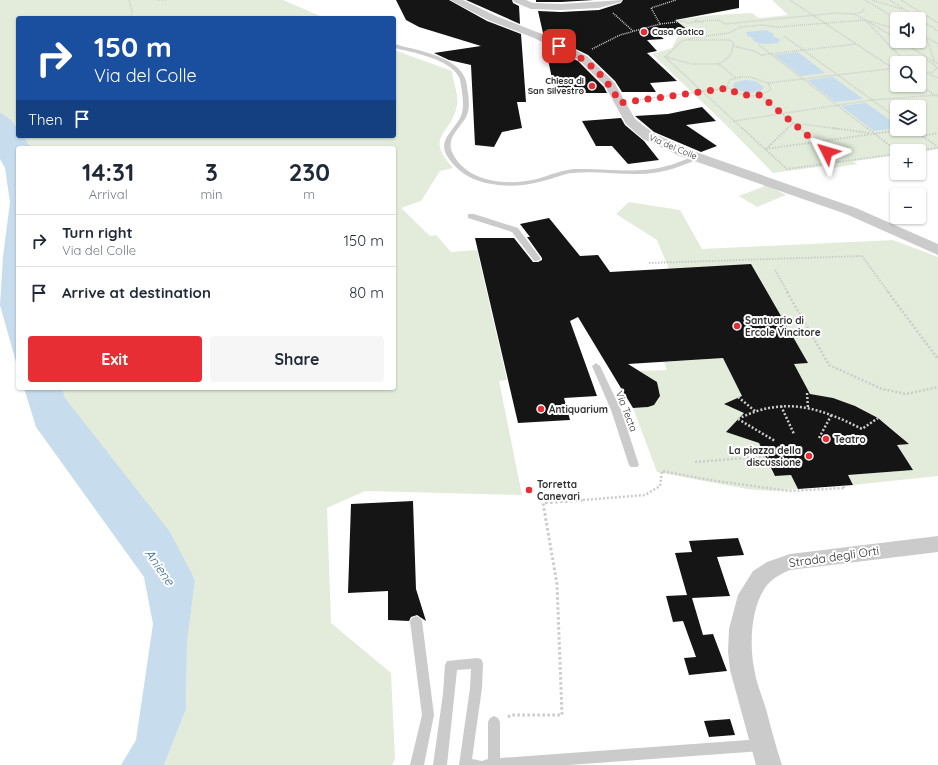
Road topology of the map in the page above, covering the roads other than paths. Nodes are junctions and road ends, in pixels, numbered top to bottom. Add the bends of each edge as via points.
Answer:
1 (455, 0) edge
2 (518, 0) edge
3 (617, 0) edge
4 (396, 47) edge
5 (696, 157) junction
6 (471, 216) dead end
7 (938, 250) edge
8 (537, 259) dead end
9 (596, 366) dead end
10 (634, 465) dead end
11 (938, 544) edge
12 (416, 621) dead end
13 (494, 722) road end
14 (766, 755) edge
15 (417, 765) edge
16 (440, 765) edge
17 (477, 765) edge
18 (490, 765) edge

1 - 5 street, Via del Colle via 579,56 608,82 630,121 642,133
2 - 3 street via 529,6 563,7 604,4
4 - 5 lane via 440,60 460,73 466,108 463,117 448,138 447,145 449,153 459,166 472,176 489,182 514,184 576,171 654,171
5 - 7 street, Via del Colle via 851,211
6 - 8 lane via 515,230
9 - 10 lane, Via Tecta via 616,410
11 - 14 street, Strada degli Orti via 790,562 769,570 760,577 745,610 740,663
12 - 15 lane via 428,715
13 - 18 lane
14 - 18 lane
16 - 17 lane via 451,665 477,663 465,764

